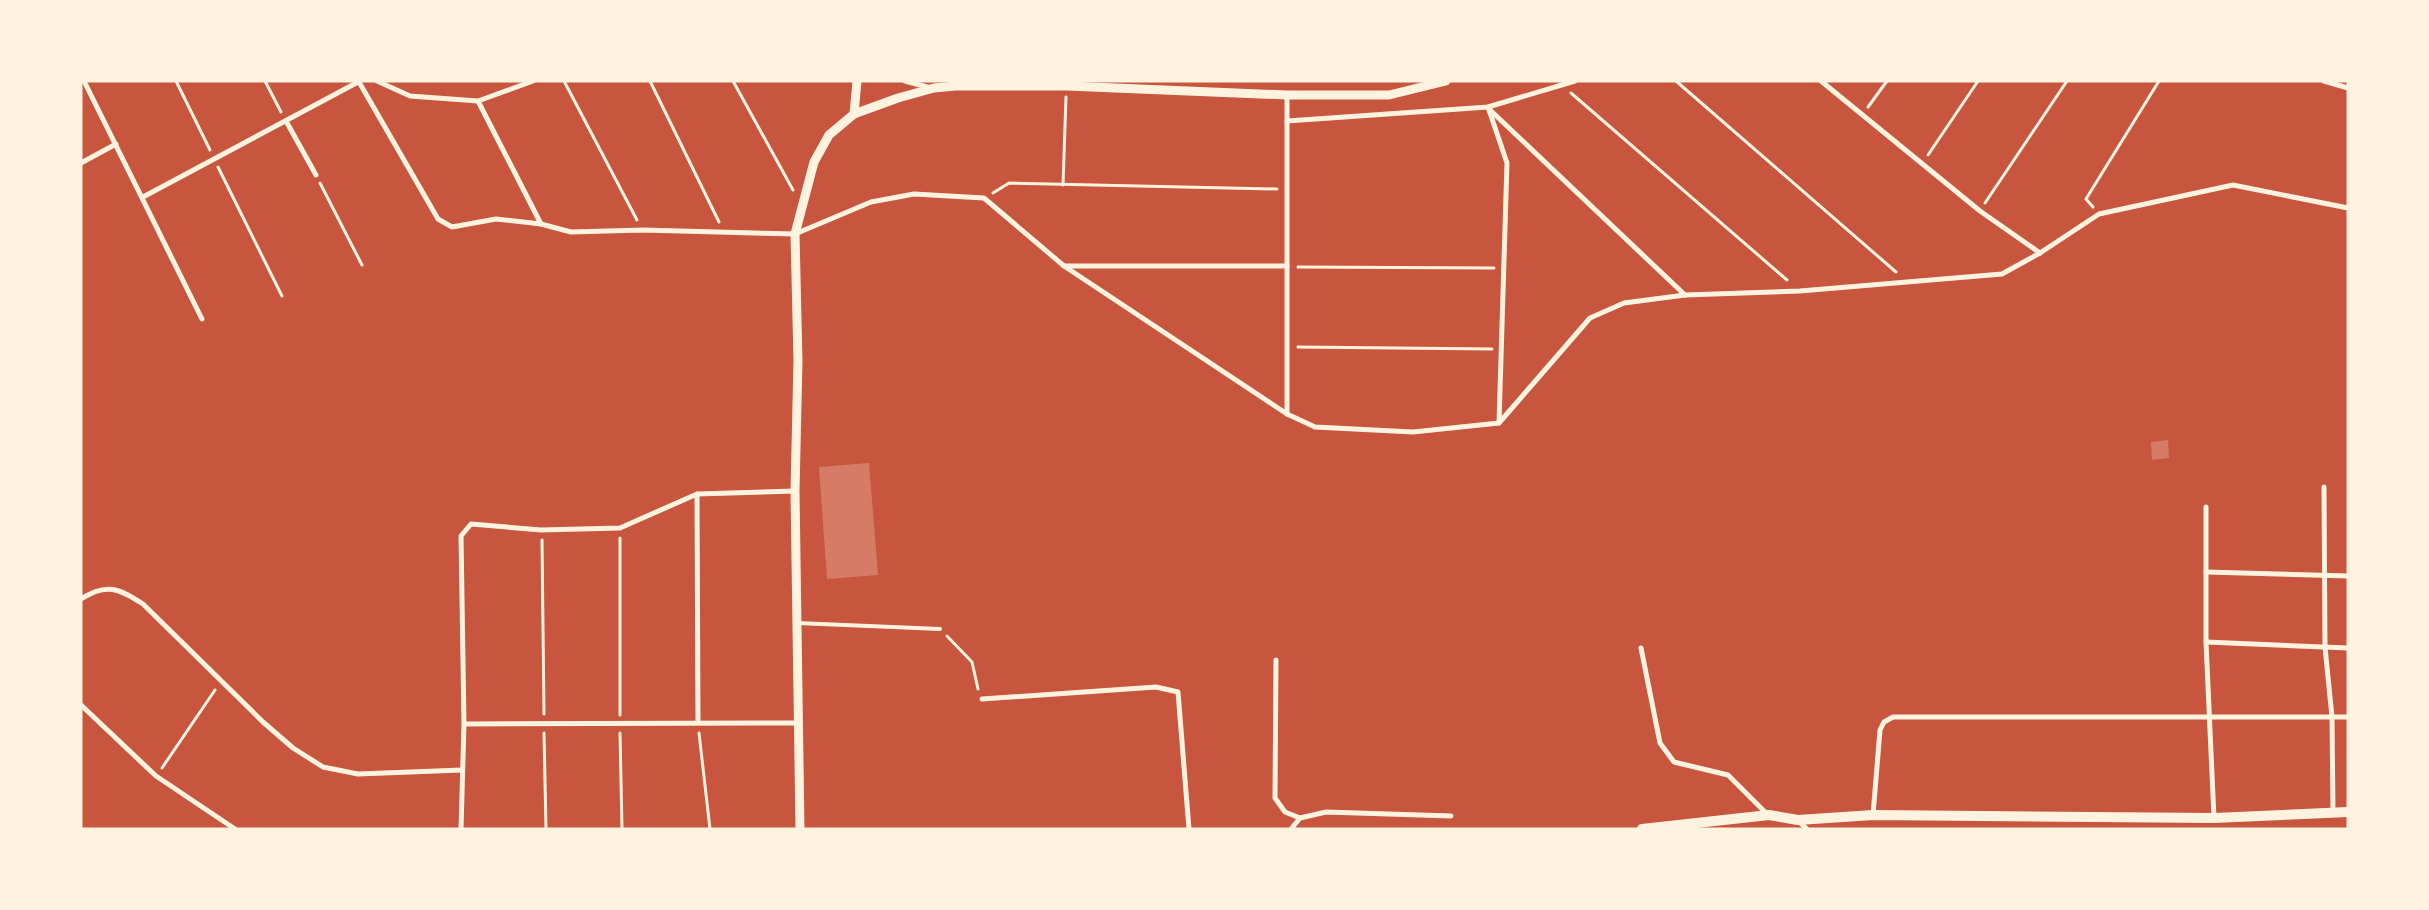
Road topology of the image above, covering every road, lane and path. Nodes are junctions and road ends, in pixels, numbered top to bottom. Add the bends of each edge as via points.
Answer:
1 (84, 81) edge
2 (176, 81) edge
3 (265, 81) edge
4 (377, 81) edge
5 (533, 81) edge
6 (564, 81) edge
7 (650, 81) edge
8 (733, 81) edge
9 (857, 81) edge
10 (905, 81) edge
11 (1446, 81) edge
12 (1575, 81) edge
13 (1676, 81) edge
14 (1821, 81) edge
15 (1887, 81) edge
16 (1978, 81) edge
17 (2067, 81) edge
18 (2159, 81) edge
19 (2324, 81) edge
20 (360, 82) edge
21 (1079, 84) edge
22 (1067, 86) junction
23 (1562, 86) junction
24 (934, 88) junction
25 (2348, 88) edge
26 (1287, 95) junction
27 (478, 101) junction
28 (1488, 107) junction
29 (854, 114) junction
30 (1863, 115) junction
31 (286, 121) junction
32 (1287, 121) junction
33 (116, 144) junction
34 (214, 160) junction
35 (1923, 162) junction
36 (81, 163) edge
37 (316, 175) joint
38 (1063, 186) junction
39 (1288, 190) junction
40 (143, 197) junction
41 (984, 198) junction
42 (801, 206) junction
43 (2348, 208) edge
44 (1980, 210) junction
45 (2099, 214) junction
46 (541, 224) junction
47 (643, 230) junction
48 (723, 231) junction
49 (795, 234) junction
50 (2040, 253) junction
51 (362, 265) dead end
52 (1064, 266) junction
53 (1287, 266) junction
54 (1502, 268) junction
55 (1908, 282) junction
56 (1800, 291) junction
57 (1685, 295) junction
58 (282, 296) dead end
59 (202, 319) dead end
60 (1287, 347) junction
61 (1501, 349) junction
62 (1287, 414) junction
63 (1499, 423) junction
64 (2324, 486) dead end
65 (795, 491) junction
66 (697, 494) junction
67 (2206, 507) dead end
68 (620, 528) junction
69 (541, 530) junction
70 (2206, 572) junction
71 (2326, 576) junction
72 (2348, 576) edge
73 (81, 599) edge
74 (797, 623) junction
75 (940, 629) joint
76 (2206, 642) junction
77 (1641, 648) dead end
78 (2325, 648) junction
79 (2348, 648) edge
80 (1276, 660) dead end
81 (222, 679) junction
82 (982, 699) joint
83 (81, 705) edge
84 (2332, 717) junction
85 (2348, 717) edge
86 (2211, 718) junction
87 (698, 722) junction
88 (620, 723) junction
89 (464, 724) junction
90 (544, 724) junction
91 (797, 724) junction
92 (462, 770) junction
93 (156, 776) junction
94 (2333, 812) junction
95 (2348, 812) edge
96 (1769, 815) junction
97 (1450, 816) dead end
98 (1873, 816) junction
99 (1300, 818) junction
100 (2214, 818) junction
101 (1798, 820) junction
102 (235, 829) edge
103 (461, 829) edge
104 (546, 829) edge
105 (622, 829) edge
106 (710, 829) edge
107 (800, 829) edge
108 (1189, 829) edge
109 (1291, 829) edge
110 (1642, 829) edge
111 (1806, 829) edge

1 - 33 street
2 - 34 path
3 - 31 path
4 - 27 street via 410,96
5 - 27 street
6 - 47 path
7 - 48 path
8 - 42 path
9 - 29 street
10 - 24 street
11 - 26 street via 1389,95
12 - 23 street
13 - 55 path
14 - 30 street
15 - 30 path
16 - 35 path
17 - 44 path
18 - 45 path via 2086,199
19 - 25 street
20 - 31 street
20 - 46 street via 438,219 452,227 496,219
21 - 22 street
21 - 26 street
22 - 24 street
22 - 38 path
23 - 28 street
23 - 56 path
24 - 29 street
26 - 32 street
27 - 46 street
28 - 32 street
28 - 54 street via 1507,163
28 - 57 street
29 - 42 street via 829,135 814,162
30 - 35 street
31 - 34 street
31 - 37 street
32 - 39 street
33 - 36 street
33 - 40 street
34 - 40 street
34 - 58 path
35 - 44 street
37 - 51 path
38 - 39 path
38 - 41 path via 1009,183
39 - 53 street
40 - 59 street
41 - 49 street via 914,194 880,201
41 - 52 street
42 - 49 street
43 - 45 street via 2233,185
44 - 50 street
45 - 50 street
46 - 47 street via 571,232
47 - 48 street
48 - 49 street
49 - 65 street via 798,361
50 - 55 street via 2002,274
52 - 53 street
52 - 62 street
53 - 54 path
53 - 60 street
54 - 61 street
55 - 56 street
56 - 57 street
57 - 63 street via 1624,303 1590,318
60 - 61 path
60 - 62 street
61 - 63 street
62 - 63 street via 1314,427 1413,432
64 - 71 street
65 - 66 street
65 - 74 street
66 - 68 street
66 - 87 street
67 - 70 street
68 - 69 street
68 - 88 path
69 - 89 street via 471,524 461,536
69 - 90 path
70 - 71 street
70 - 76 street
71 - 72 street
71 - 78 street
73 - 81 street via 101,588 121,590 143,604
74 - 75 lane
74 - 91 street
75 - 82 path via 972,662
76 - 78 street
76 - 86 street
77 - 96 street via 1660,743 1674,762 1728,775
78 - 79 street
78 - 84 street
80 - 99 street via 1275,798 1285,812
81 - 92 street via 293,748 324,767 358,774
81 - 93 path
82 - 108 street via 1156,687 1178,692
83 - 93 street
84 - 85 street
84 - 86 street
84 - 94 street
86 - 98 street via 1893,717 1884,722 1880,730
86 - 100 street
87 - 88 street
87 - 91 street
87 - 106 path
88 - 90 street
88 - 105 path
89 - 90 street
89 - 92 street
90 - 104 path
91 - 107 street
92 - 103 street
93 - 102 street
94 - 95 main road
94 - 100 main road
96 - 101 main road
96 - 110 main road
97 - 99 street via 1326,812
98 - 100 main road
98 - 101 main road
99 - 109 street
101 - 111 street

